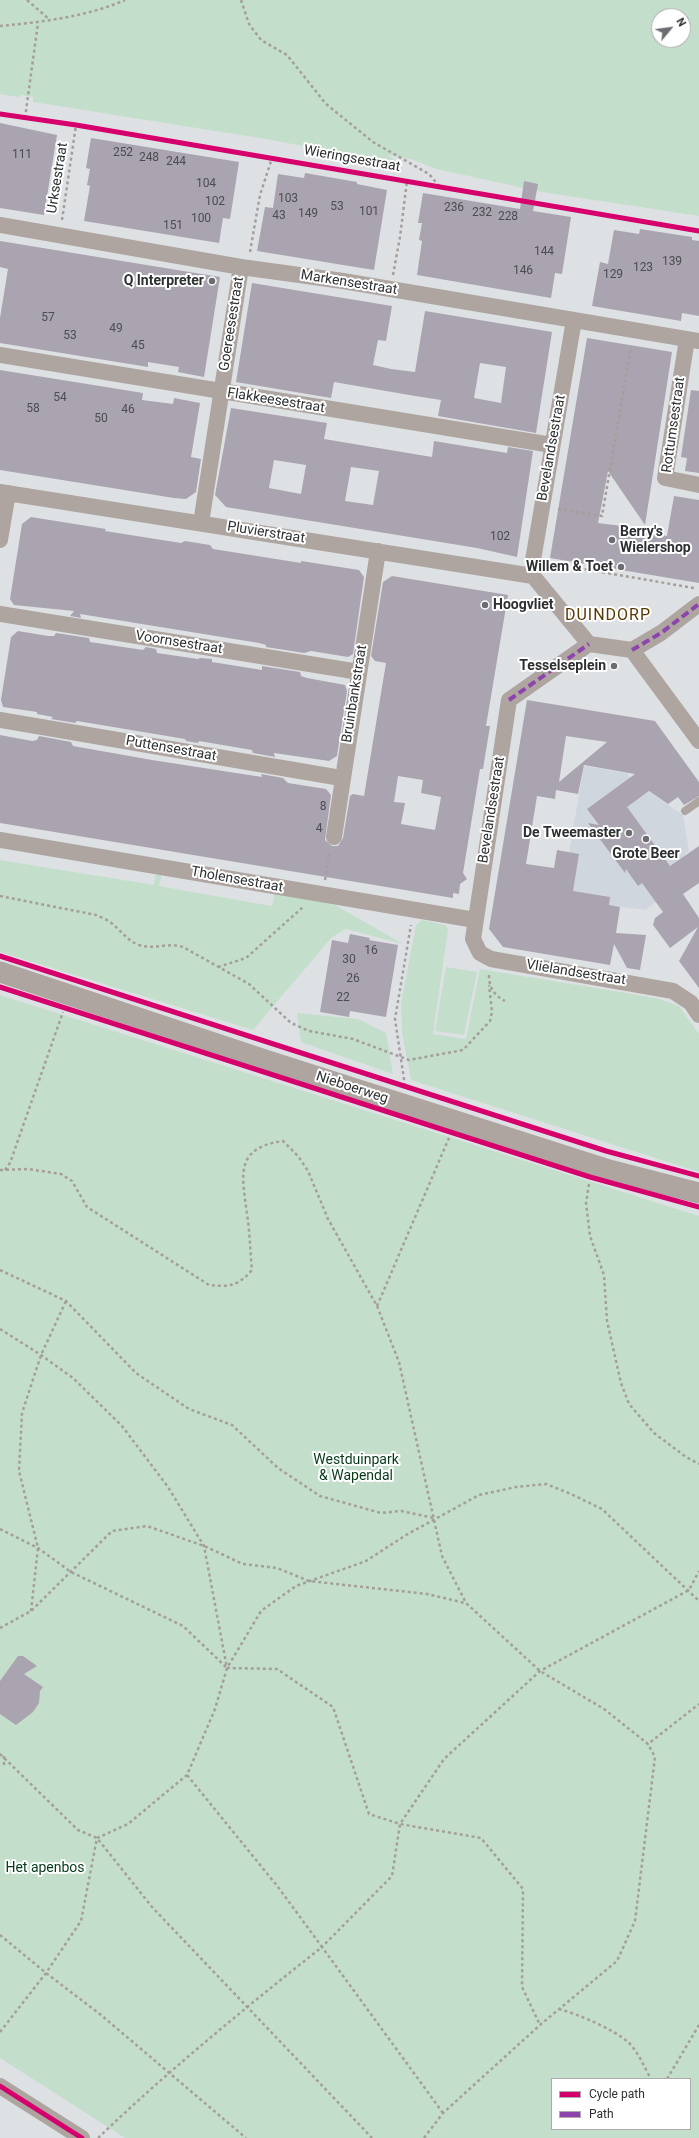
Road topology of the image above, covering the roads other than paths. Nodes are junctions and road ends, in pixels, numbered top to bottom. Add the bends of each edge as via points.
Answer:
1 (0, 225) edge
2 (244, 268) junction
3 (574, 320) junction
4 (693, 340) edge
5 (0, 355) edge
6 (222, 393) junction
7 (552, 445) junction
8 (699, 485) edge
9 (4, 492) edge
10 (201, 523) junction
11 (0, 540) edge
12 (378, 551) junction
13 (533, 576) junction
14 (698, 596) edge
15 (0, 614) edge
16 (589, 644) junction
17 (632, 650) junction
18 (359, 672) junction
19 (0, 720) edge
20 (699, 741) edge
21 (341, 778) junction
22 (699, 801) edge
23 (685, 811) dead end
24 (0, 840) edge
25 (332, 844) road end
26 (475, 920) junction
27 (0, 972) edge
28 (699, 1015) edge
29 (699, 1193) edge
30 (0, 2086) edge
31 (82, 2138) edge

1 - 2 street, Markensestraat
2 - 3 street, Markensestraat via 391,289
2 - 6 street, Goereesestraat
3 - 4 street, Markensestraat
3 - 7 street, Bevelandsestraat
4 - 8 street, Rottumsestraat via 665,478
5 - 6 street, Flakkeesestraat
6 - 7 street, Flakkeesestraat
6 - 10 street, Goereesestraat
7 - 13 street, Bevelandsestraat via 533,560
9 - 10 street, Pluvierstraat
9 - 11 street
10 - 12 street, Pluvierstraat
12 - 13 street, Pluvierstraat
12 - 18 street, Bruinbankstraat
13 - 16 street
14 - 17 street via 661,633
15 - 18 street, Voornsestraat
16 - 17 street
16 - 26 street, Bevelandsestraat via 508,700
17 - 20 street
18 - 21 street, Bruinbankstraat
19 - 21 street, Puttensestraat
21 - 25 street, Bruinbankstraat
22 - 23 lane
24 - 26 street, Tholensestraat
26 - 28 street, Vlielandsestraat via 473,939 476,947 480,953 491,959 665,988 682,995
27 - 29 street, Nieboerweg via 268,1061 593,1164
30 - 31 street

